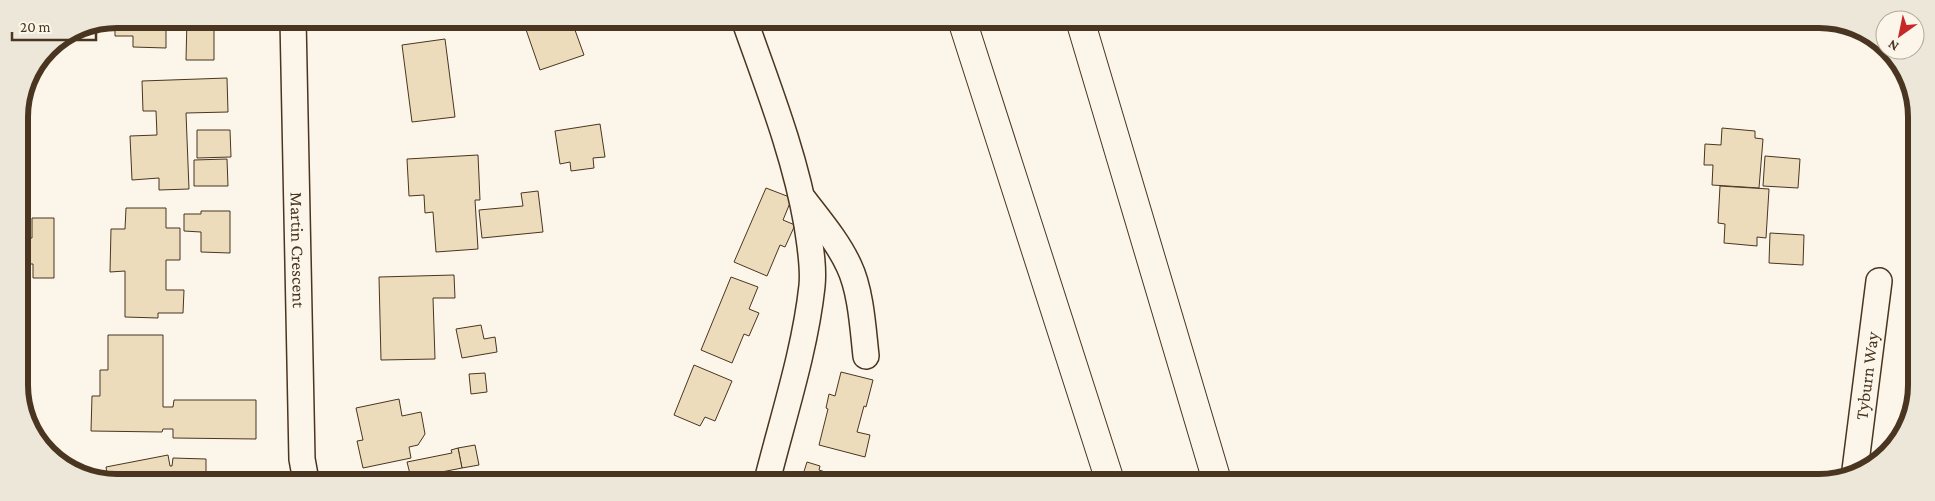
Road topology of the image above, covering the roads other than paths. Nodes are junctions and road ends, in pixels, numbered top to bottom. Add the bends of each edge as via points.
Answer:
1 (293, 28) edge
2 (747, 28) edge
3 (965, 28) edge
4 (1082, 28) edge
5 (802, 197) junction
6 (1879, 281) dead end
7 (866, 356) dead end
8 (1856, 465) edge
9 (1108, 473) edge
10 (1214, 473) edge
11 (305, 474) edge
12 (768, 474) edge

1 - 11 street, Martin Crescent
2 - 5 street via 780,119
3 - 9 highway
4 - 10 highway
5 - 7 street via 850,267 861,307
5 - 12 street via 812,284 804,334
6 - 8 street, Tyburn Way

